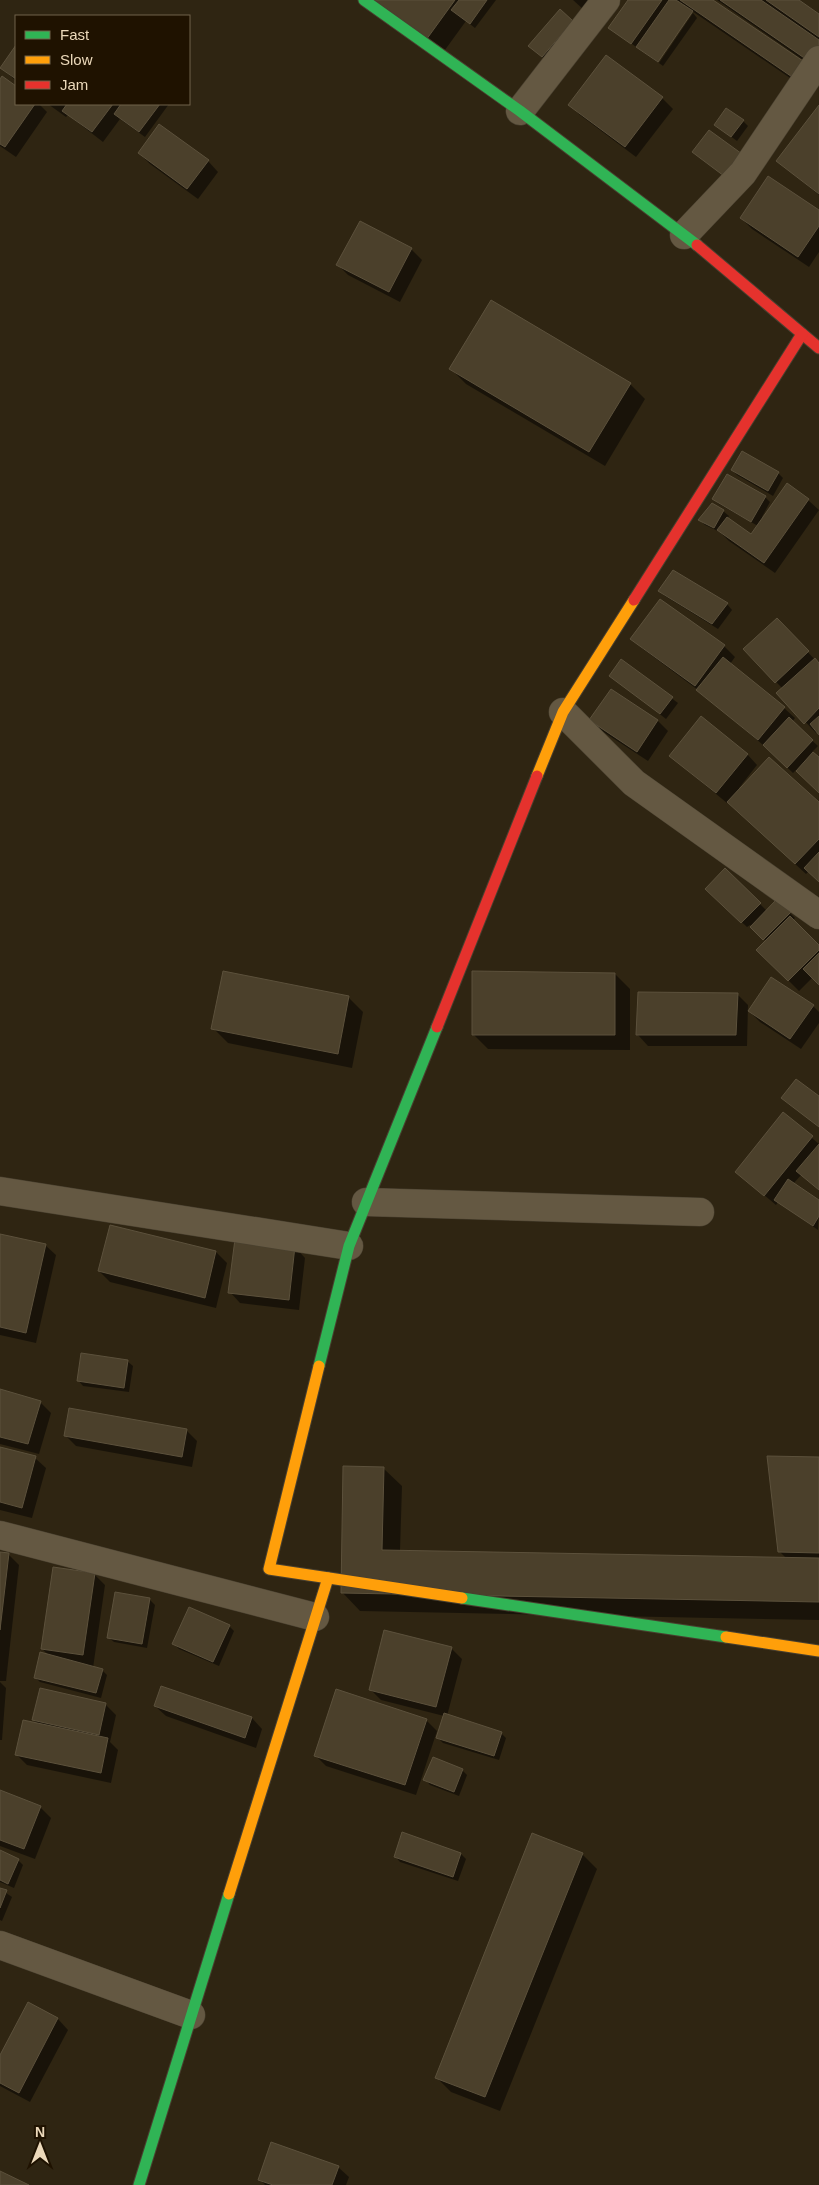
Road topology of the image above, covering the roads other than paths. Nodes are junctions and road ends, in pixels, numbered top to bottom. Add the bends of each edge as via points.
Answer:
1 (364, 0) edge
2 (606, 0) edge
3 (819, 60) edge
4 (520, 111) junction
5 (684, 235) junction
6 (802, 334) junction
7 (819, 348) edge
8 (563, 712) junction
9 (819, 915) edge
10 (0, 1191) edge
11 (366, 1202) junction
12 (700, 1212) dead end
13 (349, 1246) junction
14 (0, 1535) edge
15 (328, 1578) junction
16 (315, 1617) junction
17 (819, 1651) edge
18 (0, 1945) edge
19 (191, 2016) junction
20 (138, 2185) edge

1 - 4 street
2 - 4 street
3 - 5 street via 743,173
4 - 5 street
5 - 6 street
6 - 7 street
6 - 8 street
8 - 9 street via 634,783
8 - 11 street
10 - 13 street
11 - 12 street
11 - 13 street
13 - 15 street via 269,1569
14 - 16 street
15 - 16 street
15 - 17 street
16 - 19 street
18 - 19 street
19 - 20 street

